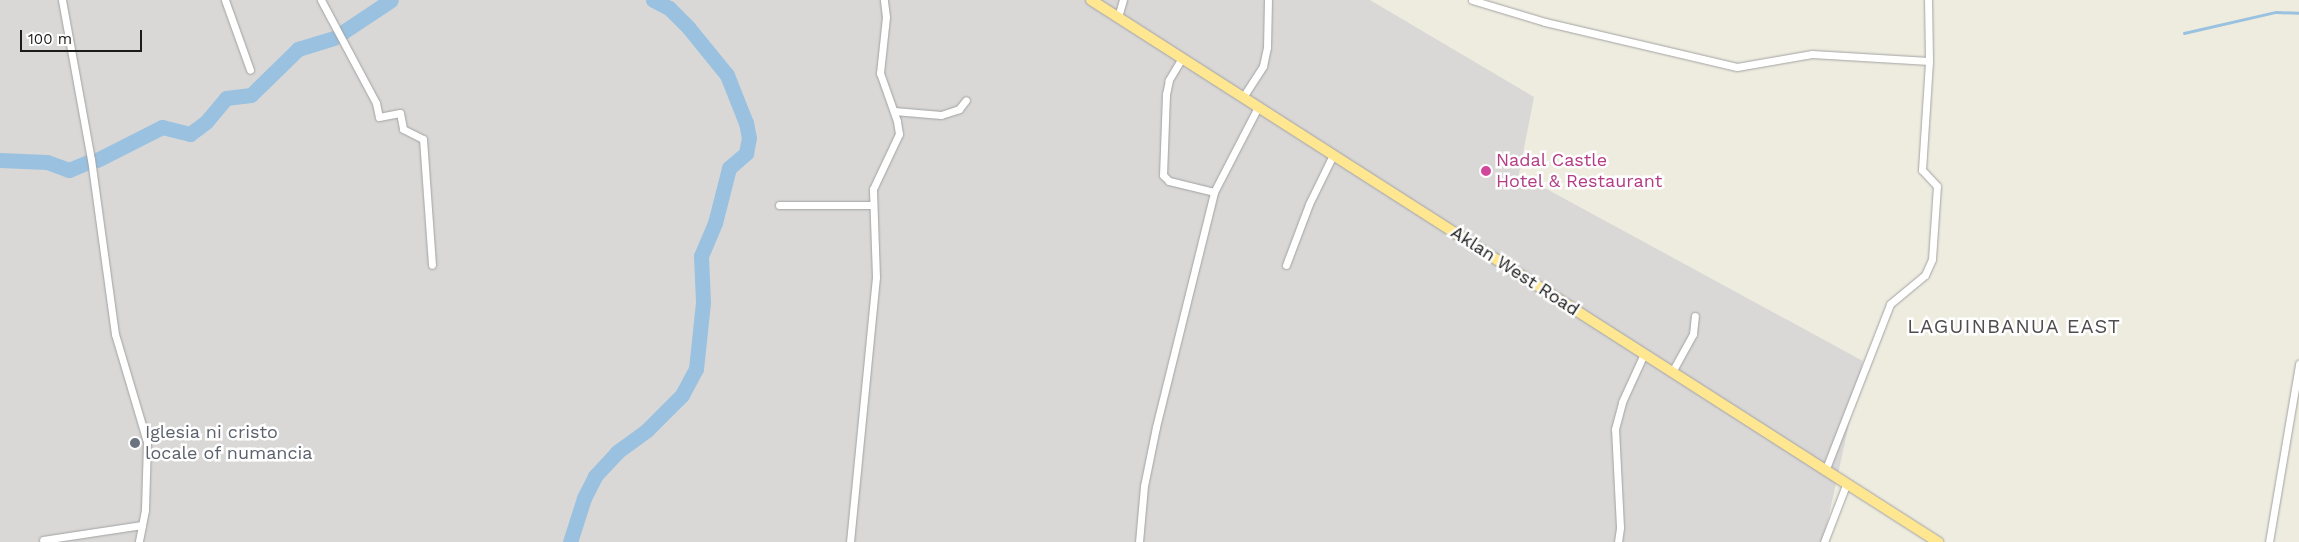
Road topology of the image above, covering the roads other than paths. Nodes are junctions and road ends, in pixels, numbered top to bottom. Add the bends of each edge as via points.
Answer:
1 (62, 0) edge
2 (225, 0) edge
3 (321, 0) edge
4 (884, 0) edge
5 (1091, 0) edge
6 (1123, 0) edge
7 (1268, 0) edge
8 (1472, 0) edge
9 (1928, 0) edge
10 (1118, 17) junction
11 (1182, 58) junction
12 (1929, 61) junction
13 (250, 70) dead end
14 (1243, 97) junction
15 (966, 100) dead end
16 (1258, 107) junction
17 (894, 111) junction
18 (1333, 155) junction
19 (1214, 192) junction
20 (779, 205) dead end
21 (872, 205) junction
22 (432, 265) dead end
23 (1286, 265) dead end
24 (1695, 316) dead end
25 (1644, 354) junction
26 (2299, 364) edge
27 (1672, 372) junction
28 (1825, 471) junction
29 (1846, 485) junction
30 (142, 525) junction
31 (44, 540) dead end
32 (139, 542) edge
33 (850, 542) edge
34 (1139, 542) edge
35 (1618, 542) edge
36 (1824, 542) edge
37 (1938, 542) edge
38 (2269, 542) edge

1 - 30 street via 90,153 115,334 147,442
2 - 13 street
3 - 22 street via 376,103 379,117 400,112 403,129 423,138
4 - 17 street via 886,17 880,72
5 - 10 main road, Aklan West Road
6 - 10 street
7 - 14 street via 1267,47 1263,66
8 - 12 street via 1545,22 1737,67 1812,54
9 - 12 street
10 - 11 main road, Aklan West Road
11 - 14 main road, Aklan West Road
11 - 19 street via 1169,80 1166,94 1163,175 1169,181
12 - 28 street via 1922,170 1937,186 1932,259 1921,279 1890,304
14 - 16 main road, Aklan West Road
15 - 17 street via 959,109 941,115
16 - 18 main road, Aklan West Road
16 - 19 street
17 - 21 street via 898,134 873,189
18 - 23 street via 1309,204
18 - 25 main road, Aklan West Road
19 - 34 street via 1154,436 1144,486
20 - 21 street
21 - 33 street via 876,276
24 - 27 street via 1693,334
25 - 27 main road, Aklan West Road
25 - 35 street via 1622,402 1615,429
26 - 38 street
27 - 28 main road, Aklan West Road
28 - 29 main road, Aklan West Road
29 - 36 street
29 - 37 main road, Aklan West Road
30 - 31 street
30 - 32 street

